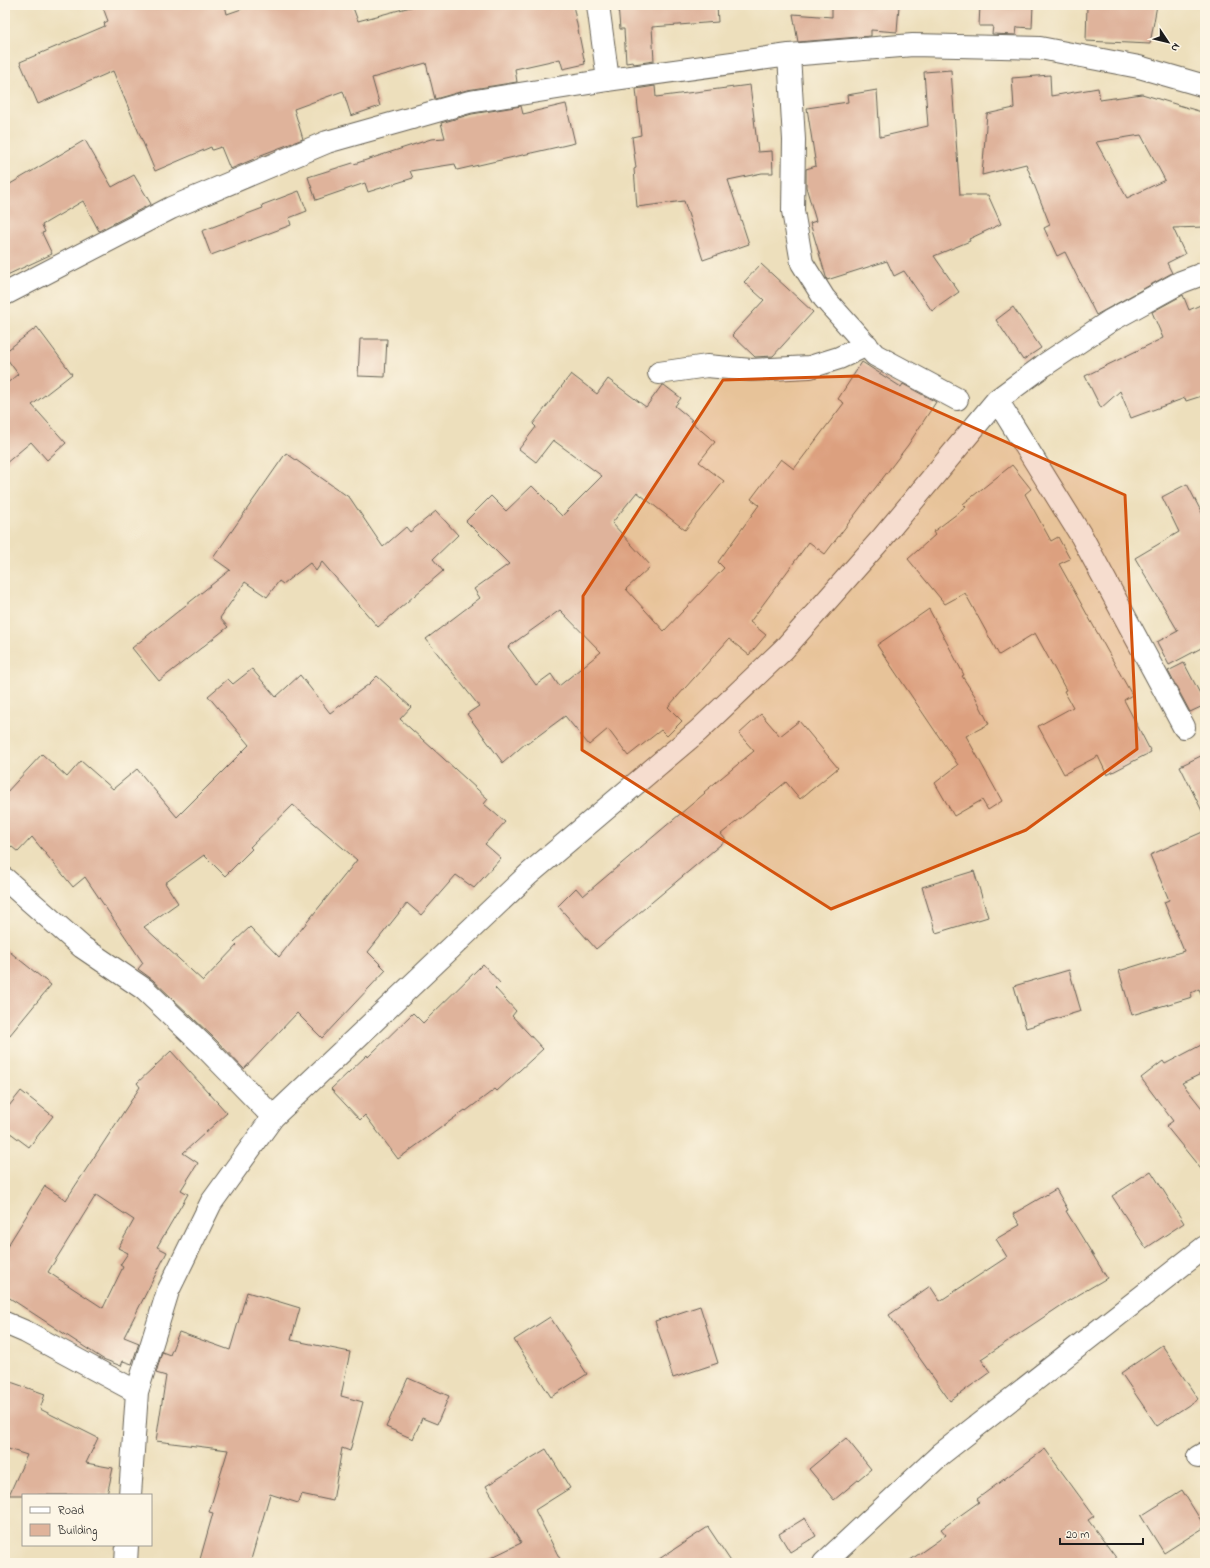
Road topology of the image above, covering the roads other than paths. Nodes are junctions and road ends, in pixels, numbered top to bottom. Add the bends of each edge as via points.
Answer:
1 (598, 5) edge
2 (789, 55) junction
3 (608, 80) junction
4 (1205, 86) edge
5 (1205, 273) edge
6 (5, 294) edge
7 (867, 345) junction
8 (659, 373) dead end
9 (957, 399) dead end
10 (997, 400) junction
11 (1184, 727) dead end
12 (5, 878) edge
13 (273, 1117) junction
14 (1205, 1247) edge
15 (5, 1323) edge
16 (137, 1392) junction
17 (130, 1494) edge
18 (127, 1546) edge
19 (126, 1563) edge
20 (824, 1563) edge

1 - 3 street
2 - 3 street
2 - 4 street via 913,45 1040,48 1139,67
2 - 7 street via 794,140 793,211 802,263 824,298
3 - 6 street via 469,102 327,142 171,208
5 - 10 street via 1181,282 1110,321
7 - 8 street via 839,358 810,367 751,370 707,366
7 - 9 street via 876,355
10 - 11 street via 1082,537
10 - 13 street via 883,537 784,649 698,731 529,874
12 - 13 street via 82,947 144,989
13 - 16 street via 211,1203 168,1291
14 - 20 street via 941,1454
15 - 16 street
16 - 17 street
18 - 19 street

